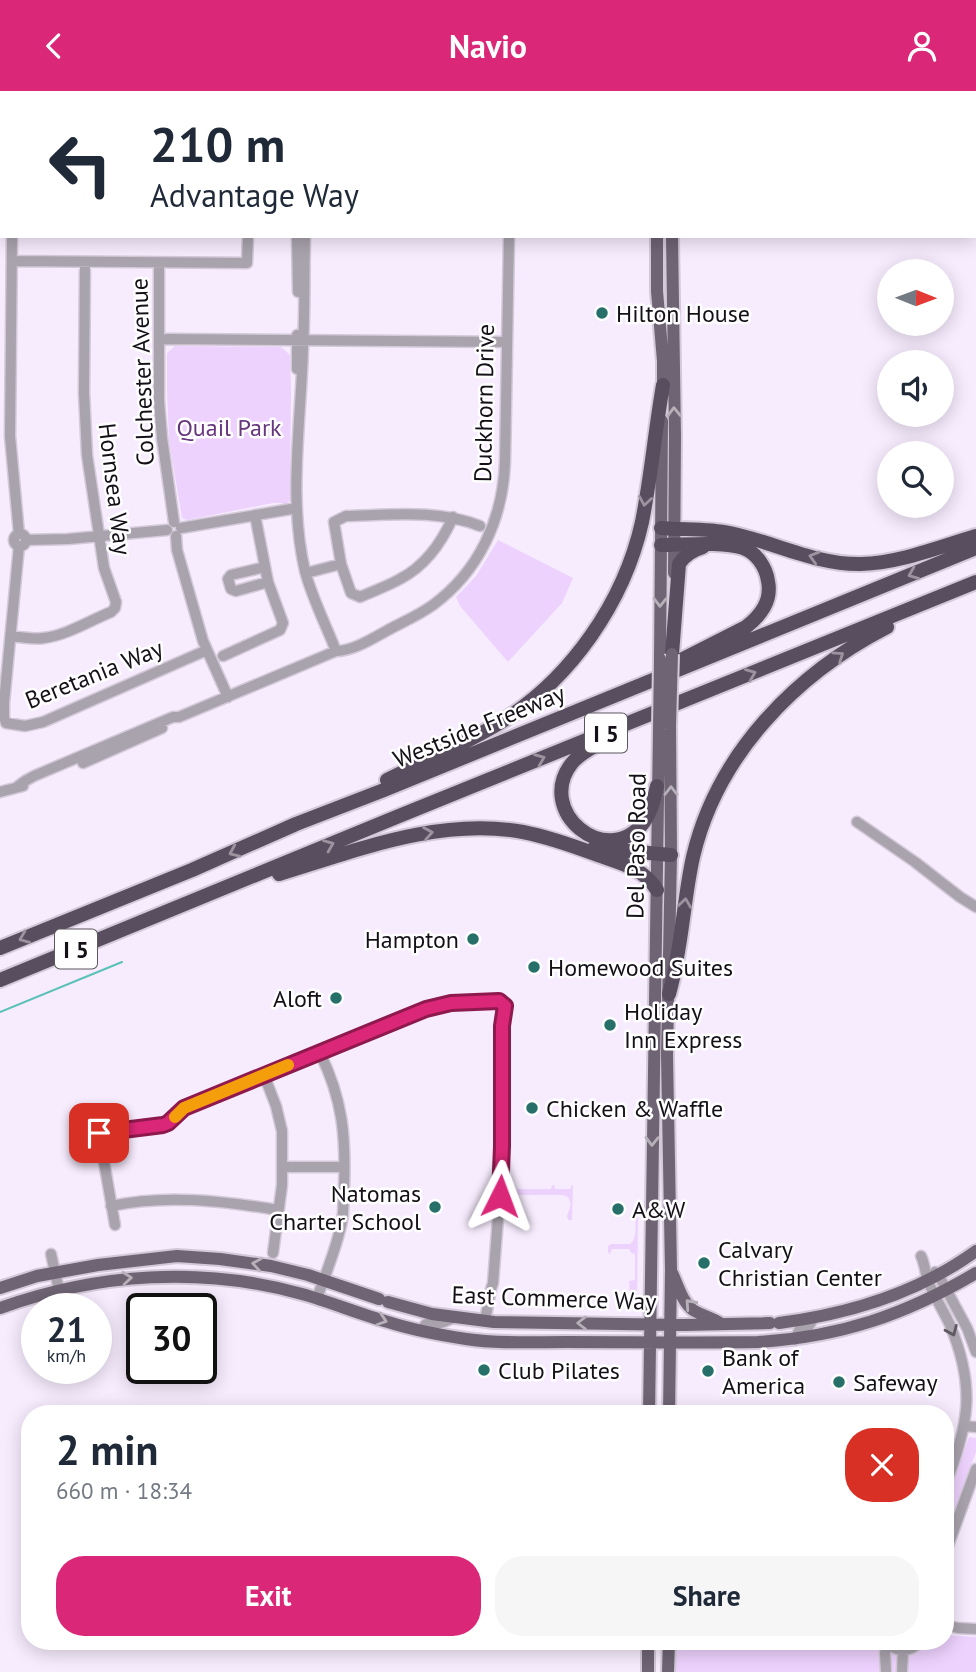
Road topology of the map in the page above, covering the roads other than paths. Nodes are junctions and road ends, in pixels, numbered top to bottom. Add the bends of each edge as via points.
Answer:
1 (12, 238) edge
2 (248, 238) edge
3 (297, 238) edge
4 (304, 238) edge
5 (509, 238) edge
6 (657, 238) edge
7 (672, 238) edge
8 (12, 261) junction
9 (85, 262) junction
10 (159, 263) junction
11 (159, 340) junction
12 (300, 340) junction
13 (507, 342) junction
14 (663, 386) junction
15 (297, 508) junction
16 (255, 515) junction
17 (453, 517) junction
18 (480, 526) dead end
19 (175, 529) junction
20 (667, 529) junction
21 (976, 535) edge
22 (99, 536) junction
23 (0, 540) edge
24 (20, 540) junction
25 (668, 545) junction
26 (713, 545) junction
27 (976, 548) edge
28 (341, 564) junction
29 (265, 567) junction
30 (306, 573) junction
31 (268, 582) junction
32 (972, 584) edge
33 (11, 637) junction
34 (207, 650) junction
35 (336, 651) junction
36 (223, 656) dead end
37 (666, 656) junction
38 (618, 694) junction
39 (228, 697) junction
40 (645, 717) junction
41 (665, 728) junction
42 (657, 786) junction
43 (0, 792) edge
44 (857, 822) dead end
45 (296, 824) junction
46 (562, 842) junction
47 (664, 855) junction
48 (243, 880) junction
49 (657, 890) junction
50 (976, 907) edge
51 (0, 948) edge
52 (0, 980) edge
53 (669, 994) junction
54 (320, 1053) junction
55 (264, 1076) junction
56 (282, 1167) junction
57 (344, 1167) junction
58 (111, 1206) junction
59 (278, 1210) junction
60 (115, 1225) dead end
61 (976, 1251) edge
62 (273, 1253) dead end
63 (51, 1254) dead end
64 (923, 1259) dead end
65 (671, 1270) junction
66 (55, 1273) junction
67 (976, 1273) edge
68 (933, 1277) junction
69 (324, 1280) junction
70 (0, 1288) edge
71 (60, 1290) junction
72 (941, 1293) junction
73 (317, 1298) junction
74 (0, 1308) edge
75 (454, 1317) junction
76 (814, 1318) junction
77 (489, 1322) junction
78 (650, 1324) junction
79 (670, 1324) junction
80 (723, 1324) junction
81 (422, 1331) junction
82 (795, 1339) junction
83 (649, 1342) junction
84 (670, 1343) junction
85 (976, 1352) edge
86 (649, 1405) edge
87 (669, 1405) edge
88 (970, 1426) edge
89 (954, 1462) edge
90 (976, 1469) edge
91 (954, 1529) edge
92 (954, 1628) edge
93 (958, 1629) junction
94 (976, 1629) edge
95 (954, 1630) edge
96 (648, 1650) edge
97 (669, 1650) edge
98 (886, 1650) edge
99 (896, 1650) edge
100 (910, 1650) edge
101 (903, 1651) junction
102 (648, 1672) edge
103 (668, 1672) edge
104 (886, 1672) edge
105 (902, 1672) edge

1 - 8 street, Beretania Way
2 - 10 street via 247,264
3 - 12 street
4 - 12 street
5 - 13 street, Duckhorn Drive
6 - 14 main road, Del Paso Road
20 -> 7 main road, Del Paso Road
8 - 9 street
8 - 24 street, Beretania Way via 9,436
9 - 10 street
9 - 22 street, Hornsea Way via 85,424
10 - 11 street, Colchester Avenue
11 - 12 street
11 - 19 street, Colchester Avenue via 162,438
12 - 13 street
12 - 15 street
13 - 35 street, Duckhorn Drive via 503,494 480,554 461,580 432,606
14 - 20 main road, Del Paso Road
14 -> 45 highway via 642,523 631,558 612,602 576,656 502,722
15 - 16 street
15 - 30 street
16 - 19 street
16 - 29 street
17 - 18 street
17 - 28 street via 340,518 334,522
17 - 28 street via 423,562 401,579 360,597 352,593
19 - 22 street
19 - 34 street, Colchester Avenue
21 -> 20 highway via 906,557 858,564 822,560 733,533
20 - 25 main road, Del Paso Road
22 - 24 street
22 - 33 street, Hornsea Way via 115,608 53,637
23 - 24 street
24 - 33 street, Beretania Way
25 - 26 highway
25 - 37 main road, Del Paso Road
26 - 37 highway via 689,553 679,564
26 - 38 highway via 744,548 763,565 769,590 763,609 746,627
27 -> 38 highway, Westside Freeway / I 5
28 - 30 street
29 - 31 street
29 - 31 street via 228,579 236,591
30 - 35 street
31 - 36 street via 283,623 280,630
40 -> 32 highway, I 5
53 -> 32 highway via 688,877 700,834 723,779 746,744 822,667 863,639
33 - 34 street, Beretania Way via 4,717 6,723 15,725 43,722
34 - 39 street, Colchester Avenue
35 - 39 street
37 - 41 main road, Del Paso Road, bridge
38 - 45 highway, Westside Freeway / I 5
39 - 43 street
40 - 42 highway via 573,762 562,800 570,820 582,832 612,839 633,832 644,822
48 -> 40 highway, I 5
41 - 42 main road, Del Paso Road
47 -> 41 main road, Del Paso Road
42 - 47 main road, Del Paso Road
44 - 50 street
45 -> 51 highway, Westside Freeway / I 5
46 - 47 highway
48 -> 46 highway via 449,829 503,829
46 - 49 highway via 636,870 650,878
47 - 49 main road, Del Paso Road
47 - 53 main road, Del Paso Road
48 - 52 highway, I 5
49 -> 78 main road, Del Paso Road
53 - 65 main road, Del Paso Road
54 - 55 street
54 - 57 street via 344,1126
54 - 77 street via 435,1006 499,1001 505,1006 502,1166 495,1293
55 - 56 street via 281,1121
55 - 58 street via 184,1108 163,1125 99,1133
56 - 57 street
56 - 59 street
57 - 69 street via 342,1222
58 - 59 street via 134,1201 214,1201
58 - 60 street
59 - 62 street
61 - 68 main road, East Commerce Way
63 - 66 street
64 - 68 street
65 - 79 main road, Del Paso Road
80 -> 65 main road via 698,1313 684,1300
69 -> 66 main road, East Commerce Way via 271,1266 177,1256
66 - 70 main road, East Commerce Way
66 - 71 street
67 - 72 main road, East Commerce Way
68 - 72 street
68 - 76 main road, East Commerce Way via 871,1304
69 - 73 street
69 - 75 main road, East Commerce Way via 384,1301
71 -> 73 main road, East Commerce Way via 139,1277 185,1276 258,1283
71 - 74 main road, East Commerce Way
72 - 82 main road, East Commerce Way via 860,1326
72 - 85 street via 967,1328
72 -> 88 street via 961,1352
73 -> 81 main road, East Commerce Way
75 - 77 main road, East Commerce Way
75 - 81 street via 438,1324 429,1322
76 - 80 main road, East Commerce Way
76 - 82 street
78 -> 77 main road, East Commerce Way
78 - 79 main road, East Commerce Way
78 - 83 main road, Del Paso Road
79 - 80 main road, East Commerce Way
79 - 84 main road, Del Paso Road
81 - 83 main road, East Commerce Way via 504,1342
82 - 84 main road, East Commerce Way
83 - 84 main road, East Commerce Way
83 - 86 main road, Del Paso Road
84 - 87 main road, Del Paso Road
88 - 89 street
90 - 91 street
92 - 93 street
93 - 94 street
93 - 95 street
96 - 102 main road
97 - 103 main road
98 - 104 street
99 - 101 street
100 - 101 street
101 - 105 street

